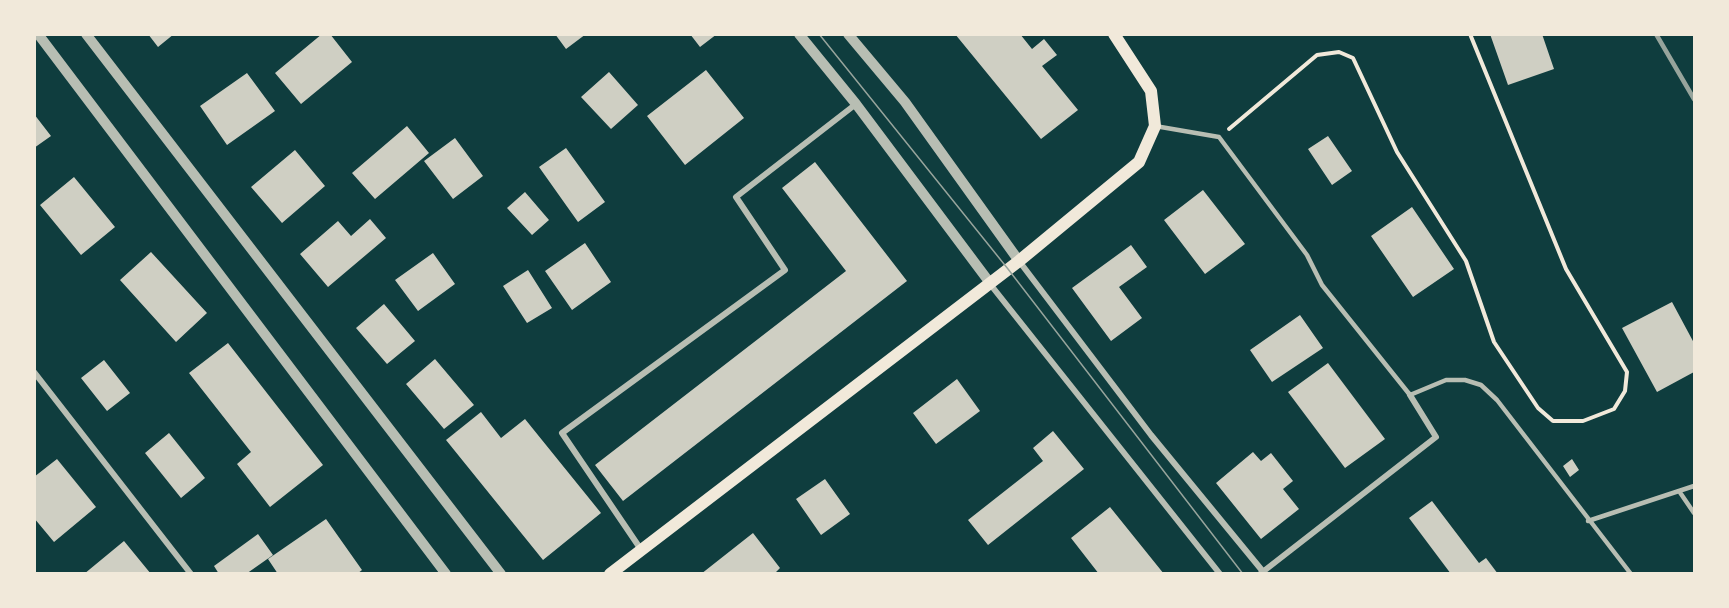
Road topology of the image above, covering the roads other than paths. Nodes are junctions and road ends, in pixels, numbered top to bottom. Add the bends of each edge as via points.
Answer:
1 (38, 34) edge
2 (86, 34) edge
3 (799, 34) edge
4 (848, 34) edge
5 (1114, 34) edge
6 (856, 104) junction
7 (1155, 126) junction
8 (1019, 261) junction
9 (990, 283) junction
10 (34, 372) edge
11 (1410, 395) junction
12 (1695, 486) edge
13 (1679, 491) junction
14 (1695, 513) edge
15 (1588, 521) junction
16 (642, 551) junction
17 (1263, 572) edge
18 (191, 573) edge
19 (446, 573) edge
20 (501, 573) edge
21 (610, 573) edge
22 (1220, 573) edge
23 (1630, 573) edge

1 - 19 street
2 - 20 street
3 - 6 street
4 - 8 street via 905,102
5 - 7 main road via 1151,91
6 - 9 street
6 - 16 street via 735,197 785,270 562,433
7 - 8 main road via 1139,162
7 - 11 lane via 1219,137 1307,255 1322,285
8 - 9 main road
8 - 17 street via 1150,435
9 - 16 main road
9 - 22 street
10 - 18 street
11 - 15 lane via 1446,380 1481,385 1497,400
11 - 17 street via 1436,437
12 - 13 lane
13 - 14 lane
13 - 15 lane
15 - 23 lane
16 - 21 main road

